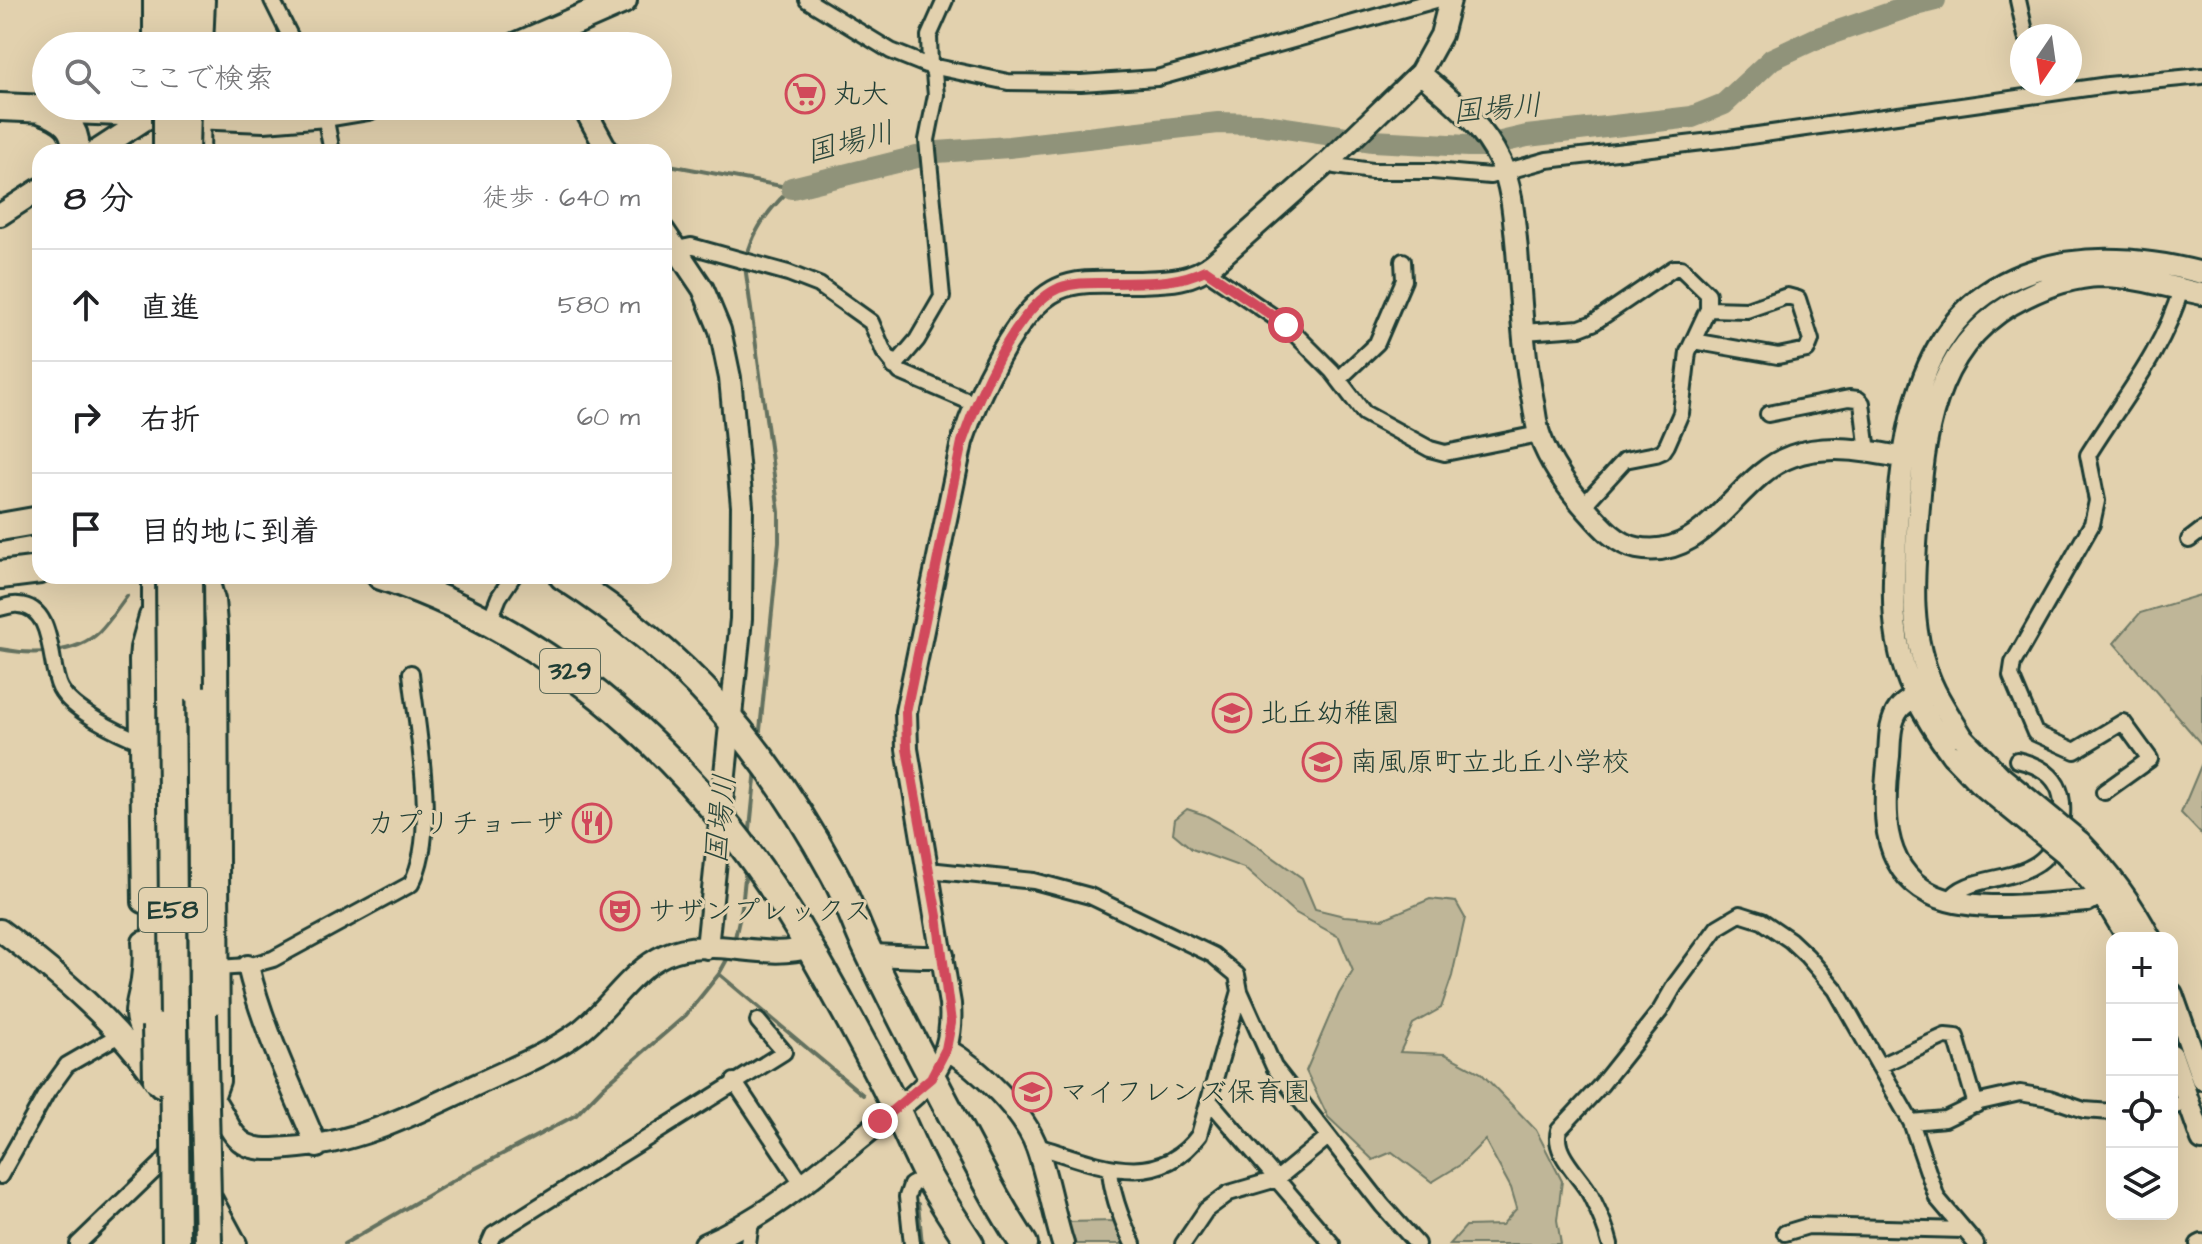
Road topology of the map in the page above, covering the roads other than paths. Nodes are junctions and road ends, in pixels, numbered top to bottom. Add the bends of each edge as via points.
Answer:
1 (154, 0) edge
2 (168, 0) edge
3 (188, 0) edge
4 (204, 0) edge
5 (272, 0) edge
6 (623, 0) edge
7 (807, 0) edge
8 (945, 0) edge
9 (1436, 0) edge
10 (1450, 0) edge
11 (2018, 0) edge
12 (2023, 24) edge
13 (154, 32) edge
14 (167, 32) edge
15 (187, 32) edge
16 (203, 32) edge
17 (288, 32) edge
18 (566, 32) edge
19 (930, 65) junction
20 (1420, 73) junction
21 (2202, 76) edge
22 (2082, 86) edge
23 (2010, 94) edge
24 (0, 107) edge
25 (32, 109) edge
26 (64, 120) edge
27 (142, 120) edge
28 (158, 120) edge
29 (161, 120) edge
30 (192, 120) edge
31 (196, 120) edge
32 (326, 120) edge
33 (590, 120) edge
34 (76, 144) edge
35 (107, 144) edge
36 (156, 144) edge
37 (166, 144) edge
38 (187, 144) edge
39 (198, 144) edge
40 (330, 144) edge
41 (603, 144) edge
42 (1334, 156) junction
43 (1503, 168) junction
44 (32, 194) edge
45 (0, 215) edge
46 (672, 242) edge
47 (677, 249) junction
48 (1403, 261) dead end
49 (1205, 270) junction
50 (2202, 273) edge
51 (2181, 289) junction
52 (2202, 294) edge
53 (1708, 309) junction
54 (1524, 332) junction
55 (1693, 341) junction
56 (894, 367) junction
57 (1339, 379) junction
58 (975, 404) junction
59 (1768, 414) dead end
60 (1539, 434) junction
61 (1868, 452) junction
62 (1914, 459) junction
63 (1583, 506) junction
64 (32, 521) edge
65 (0, 527) edge
66 (2202, 530) edge
67 (2189, 540) dead end
68 (32, 571) edge
69 (0, 575) edge
70 (153, 584) edge
71 (154, 584) edge
72 (170, 584) edge
73 (189, 584) edge
74 (199, 584) edge
75 (209, 584) edge
76 (404, 584) edge
77 (508, 584) edge
78 (574, 584) edge
79 (0, 608) edge
80 (489, 622) junction
81 (411, 673) dead end
82 (1932, 685) junction
83 (1914, 698) junction
84 (739, 728) junction
85 (142, 742) junction
86 (1957, 746) junction
87 (2017, 760) dead end
88 (2104, 792) dead end
89 (728, 829) junction
90 (2072, 848) junction
91 (929, 873) junction
92 (2101, 893) junction
93 (1949, 901) junction
94 (0, 930) edge
95 (2124, 932) edge
96 (2147, 932) edge
97 (810, 947) junction
98 (712, 948) junction
99 (871, 955) junction
100 (943, 955) junction
101 (248, 966) junction
102 (218, 968) junction
103 (1240, 991) junction
104 (2176, 1004) edge
105 (758, 1021) dead end
106 (119, 1035) junction
107 (946, 1049) junction
108 (1879, 1066) junction
109 (2175, 1076) edge
110 (931, 1078) junction
111 (2202, 1079) edge
112 (734, 1081) junction
113 (213, 1098) junction
114 (1209, 1100) junction
115 (2180, 1104) edge
116 (1976, 1105) junction
117 (896, 1109) junction
118 (2106, 1112) edge
119 (1911, 1122) junction
120 (183, 1135) junction
121 (1328, 1137) junction
122 (2202, 1140) edge
123 (1037, 1146) junction
124 (317, 1147) junction
125 (1110, 1168) junction
126 (0, 1176) edge
127 (928, 1176) junction
128 (1277, 1179) junction
129 (803, 1185) junction
130 (751, 1222) junction
131 (1964, 1230) junction
132 (1785, 1233) dead end
133 (78, 1244) edge
134 (159, 1244) edge
135 (176, 1244) edge
136 (194, 1244) edge
137 (208, 1244) edge
138 (236, 1244) edge
139 (489, 1244) edge
140 (705, 1244) edge
141 (748, 1244) edge
142 (912, 1244) edge
143 (970, 1244) edge
144 (1024, 1244) edge
145 (1063, 1244) edge
146 (1133, 1244) edge
147 (1183, 1244) edge
148 (1332, 1244) edge
149 (1417, 1244) edge
150 (1610, 1244) edge
151 (1976, 1244) edge

1 - 13 street
2 - 14 highway
3 - 15 highway
4 - 16 street
5 - 17 street
6 - 18 highway
7 - 19 street via 891,51
8 - 19 street via 929,36
9 - 19 street via 1150,79 1008,82
10 - 20 street via 1441,35
11 - 12 street
19 - 56 street via 936,95 927,140 942,297
20 - 42 street
20 - 43 street via 1479,126
21 - 22 street
23 - 43 street via 1744,137
24 - 25 highway
26 - 34 highway
27 - 35 street
28 - 36 street
29 - 37 highway, bridge
30 - 38 highway, bridge
31 - 39 street
32 - 40 street
33 - 41 street
42 - 43 street via 1335,166 1372,171 1490,176
42 - 49 street
43 - 54 street
44 - 45 street
46 - 47 street
47 - 56 street via 691,246 819,285 871,322
47 - 84 street via 713,310 730,378 742,506
48 - 57 street via 1404,280 1377,343
49 - 57 street via 1286,325
49 - 58 street via 1168,281 1076,283 1046,296 1006,348
50 - 62 street via 2137,260 2082,259 2029,270 1996,289 1955,324 1920,386
51 - 52 street
51 - 62 street via 2101,276 2067,280 2005,306 1976,331 1944,378
51 - 88 street via 2154,357 2088,455 2097,501 2092,524 2013,663 2011,676 2035,733 2075,751 2123,722 2150,759
53 - 54 street via 1704,288 1674,268 1593,323
53 - 55 street
53 - 55 street via 1747,310 1787,296 1798,299 1811,340 1807,350 1778,356
54 - 60 street
55 - 63 street via 1681,413 1663,451 1625,460
56 - 58 street
57 - 60 street via 1364,413 1437,453
58 - 91 street via 962,442 907,695 907,749
59 - 61 street via 1858,399
60 - 63 street via 1555,468
61 - 62 street
61 - 63 street via 1818,450 1777,462 1690,540 1666,548 1630,546
62 - 82 street via 1914,617
62 - 83 street via 1892,604 1897,644
64 - 65 highway
66 - 67 street
68 - 69 highway
70 - 85 street via 140,660
71 - 134 highway, bridge
72 - 135 highway, E58, bridge
73 - 136 highway, E58, bridge
74 - 137 highway, bridge
75 - 102 street via 217,636
76 - 80 highway, 329
77 - 80 street
78 - 84 highway, 329 via 668,654
79 - 85 street via 30,608 43,619 60,688 75,706
80 - 89 highway, 329 via 570,671 618,710
81 - 101 street via 427,828 420,869 411,884 273,959
82 - 83 street
82 - 86 street
83 - 86 street
83 - 93 street via 1900,707 1893,722 1886,825 1910,880
84 - 89 street
84 - 99 highway, 329 via 834,873
85 - 113 street via 144,961 136,1018 166,1059
86 - 90 street, bridge via 1979,783
87 - 93 street via 2036,766 2059,787 2063,803 2054,841 2032,867 1965,887
89 - 97 highway, 329
89 - 98 street
90 - 92 street
90 - 96 street via 2106,869
91 - 100 street
91 - 103 street via 1034,881 1090,896 1213,955 1237,975
92 - 93 street via 2087,901 2047,904
92 - 95 street
94 - 106 street
97 - 98 street via 793,952
97 - 117 highway, 329
98 - 124 street via 686,949 652,961 584,1028 547,1052 383,1128
99 - 100 street
99 - 110 highway, 329
100 - 107 street via 951,1017
101 - 102 street
101 - 124 street via 272,1043
102 - 113 street via 219,1081
103 - 114 street
103 - 121 street via 1274,1067
104 - 111 street
105 - 112 street via 784,1052
106 - 120 street via 165,1095
106 - 126 street via 67,1065
107 - 110 street
107 - 123 street via 984,1078 1026,1124
108 - 116 street via 1945,1036 1956,1037
108 - 119 street
108 - 150 street via 1836,990 1790,940 1740,914 1718,927 1660,1011 1559,1130 1560,1151 1590,1194
109 - 115 street
110 - 117 street
110 - 144 highway, 329
112 - 129 street
112 - 139 street via 493,1235
113 - 120 street
113 - 124 street via 231,1131 249,1146
114 - 125 street via 1199,1135 1186,1153 1165,1165 1134,1171
114 - 128 street
115 - 122 street
116 - 118 street via 2020,1093
116 - 119 street via 1945,1119
117 - 127 highway, 329
117 - 129 street
119 - 131 street via 1937,1198
120 - 133 street via 161,1164
120 - 138 street
121 - 128 street
121 - 149 street
123 - 125 street
123 - 145 street
125 - 146 street
127 - 142 street via 911,1185 907,1197
127 - 143 highway, 329
128 - 147 street via 1229,1193 1206,1210
128 - 148 street
129 - 130 street
130 - 140 street
130 - 141 street
131 - 132 street via 1808,1226
131 - 151 street

